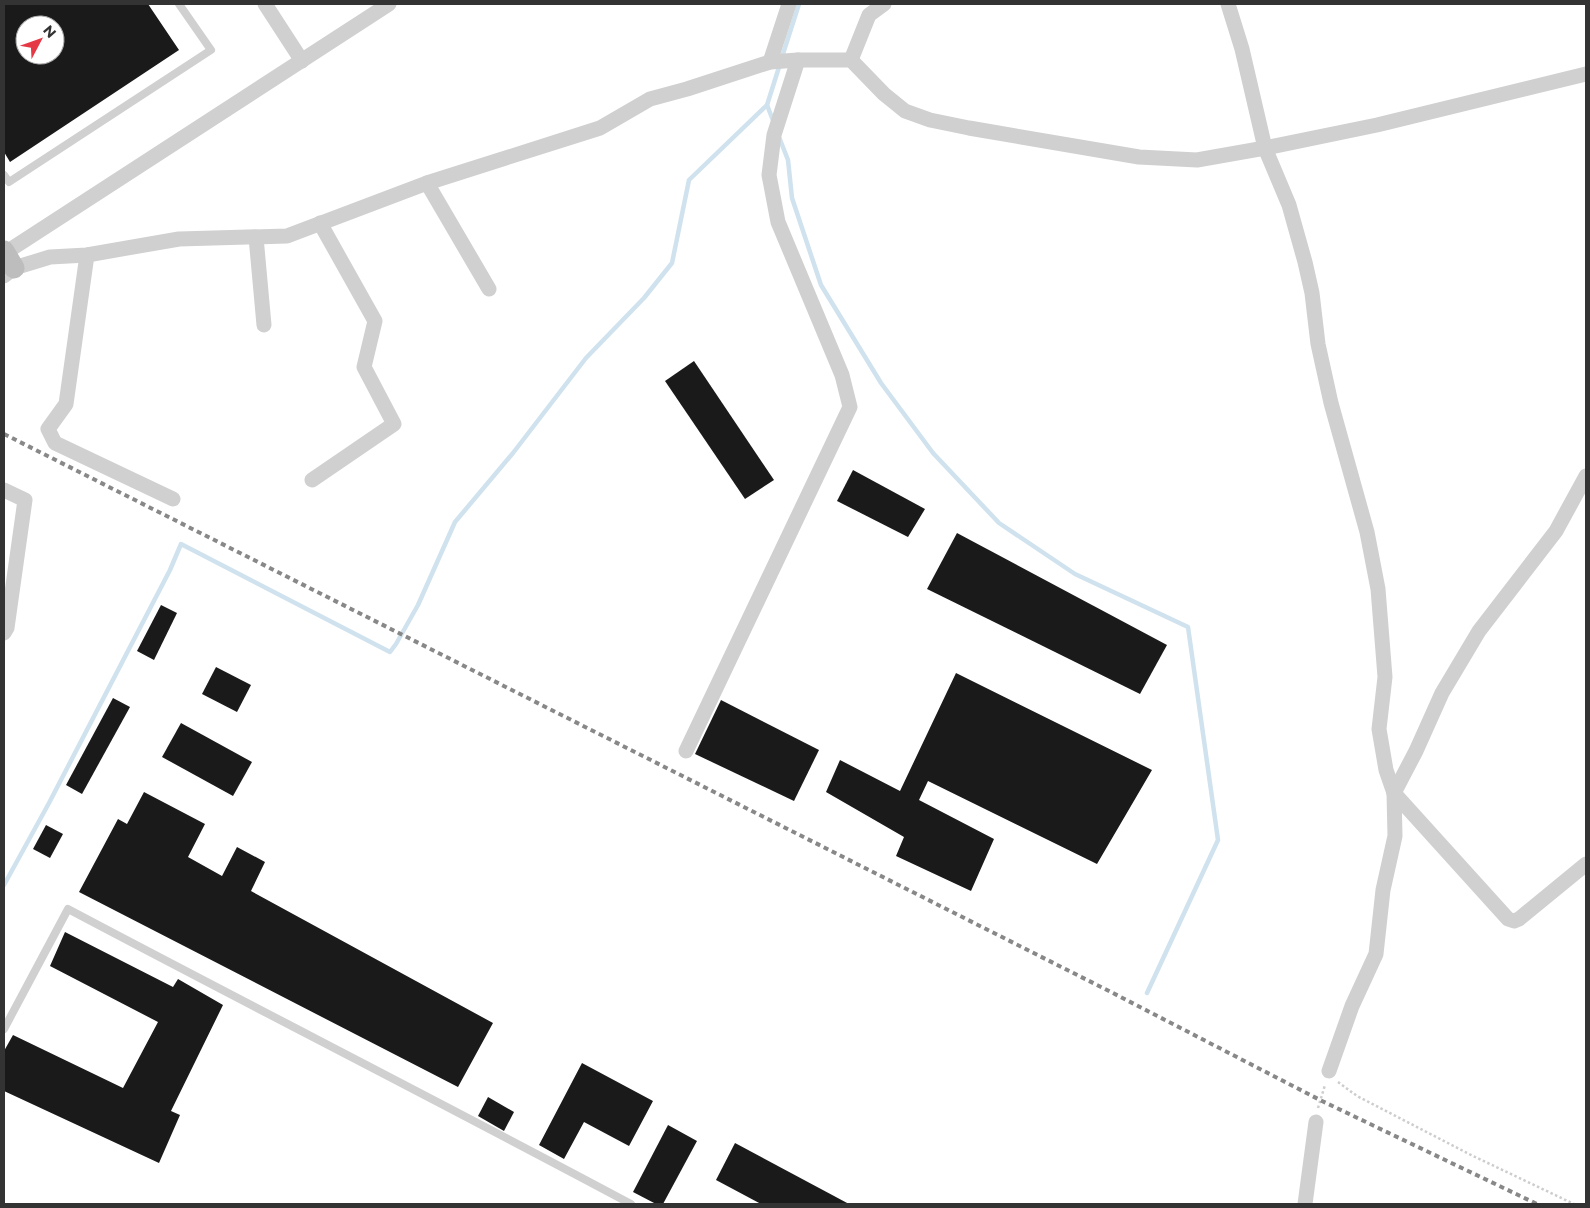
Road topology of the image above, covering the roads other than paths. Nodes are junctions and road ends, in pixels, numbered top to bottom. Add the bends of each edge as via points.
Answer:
1 (179, 4) edge
2 (266, 4) edge
3 (388, 4) edge
4 (789, 4) edge
5 (884, 4) edge
6 (1228, 4) edge
7 (302, 60) junction
8 (798, 60) junction
9 (851, 60) junction
10 (770, 62) junction
11 (1586, 74) edge
12 (1265, 148) junction
13 (4, 174) edge
14 (427, 183) junction
15 (320, 223) junction
16 (256, 237) junction
17 (87, 255) junction
18 (7, 262) edge
19 (490, 289) dead end
20 (264, 325) dead end
21 (1586, 476) edge
22 (312, 480) dead end
23 (4, 490) edge
24 (173, 499) dead end
25 (4, 633) edge
26 (686, 751) dead end
27 (1394, 793) junction
28 (1586, 864) edge
29 (4, 1029) edge
30 (1329, 1071) road end
31 (1316, 1122) road end
32 (631, 1204) edge
33 (1305, 1204) edge

1 - 13 lane via 211,50 9,182
2 - 7 street
3 - 7 street
4 - 10 street
5 - 9 street via 869,15
6 - 12 street
7 - 18 street
8 - 9 street
8 - 10 street
8 - 26 street via 774,135 769,175 778,222 842,375 850,408
9 - 12 street via 905,111 930,120 1139,157 1197,160
10 - 14 street via 650,99 600,128
11 - 12 street via 1377,125
12 - 27 street via 1289,205 1305,262 1331,403 1367,532 1378,589 1385,677 1379,729 1386,770
14 - 15 street
14 - 19 street
15 - 16 street via 287,236
15 - 22 street via 376,321 364,367 394,424
16 - 17 street via 179,240
16 - 20 street
17 - 18 street
17 - 24 street via 66,404 48,428 55,443
21 - 27 street via 1556,531 1479,631 1442,693
23 - 25 street via 26,500
27 - 28 street via 1508,919 1520,919
27 - 30 street via 1395,836 1383,890 1376,954 1352,1006
29 - 32 lane via 68,908
31 - 33 street

